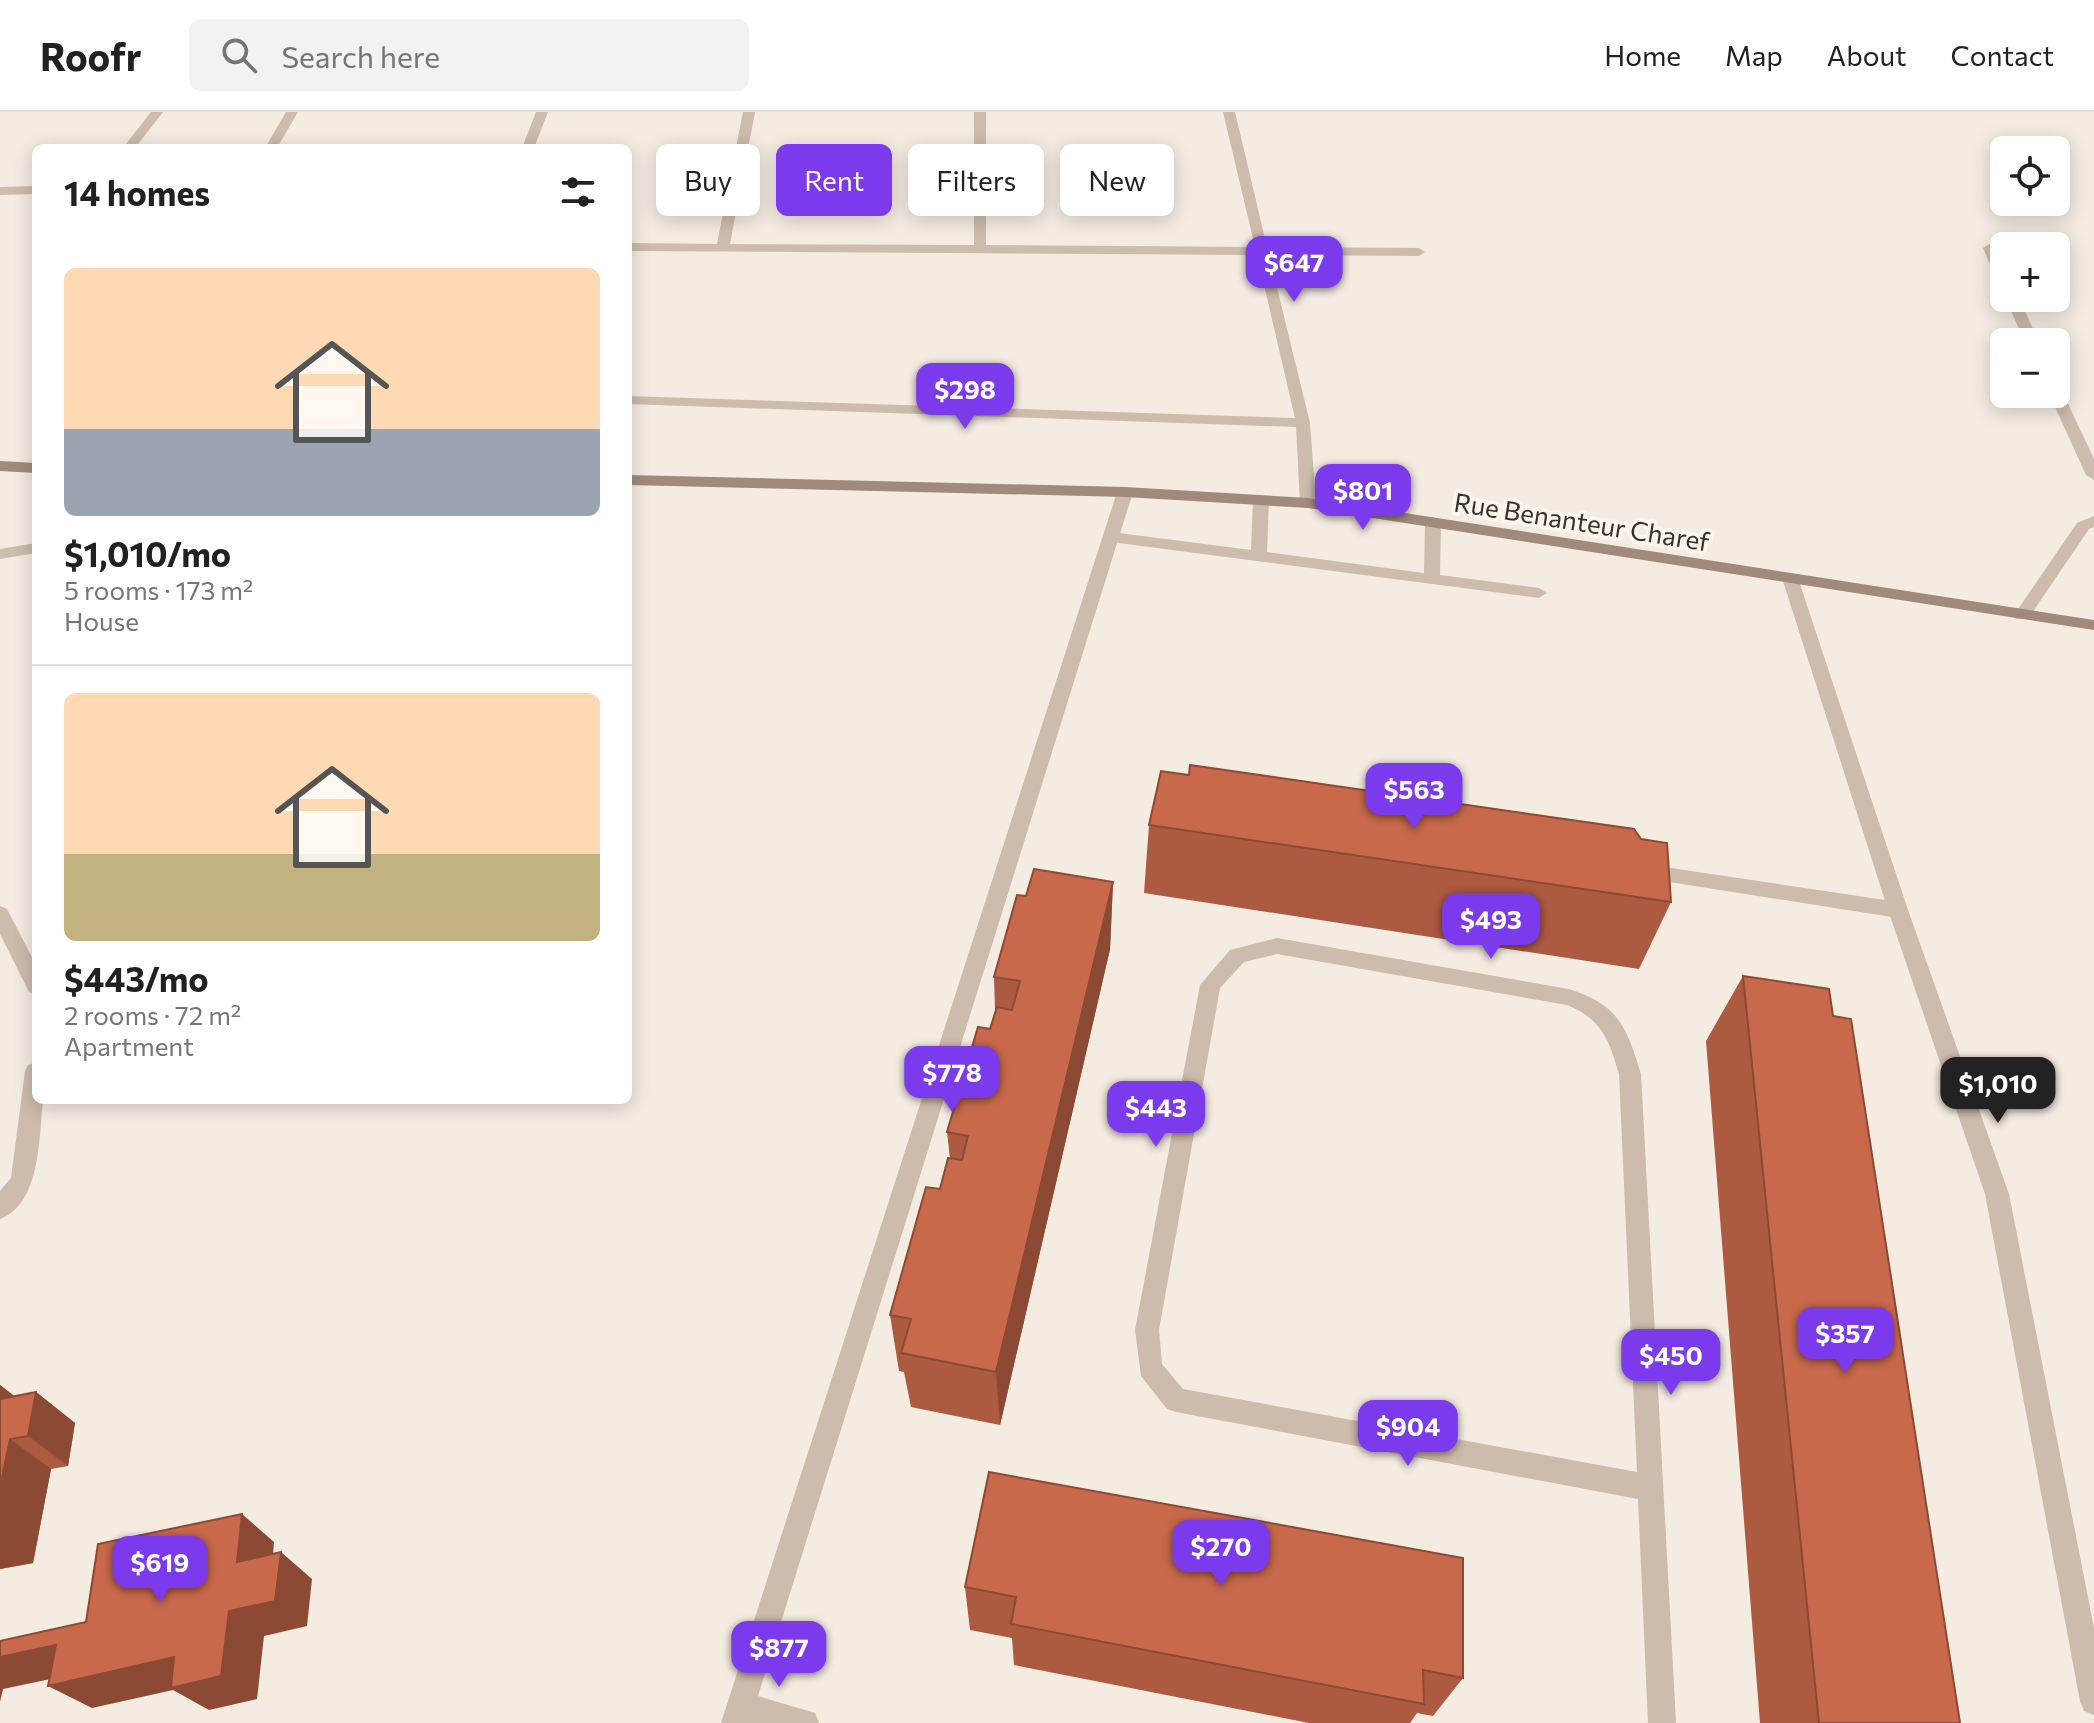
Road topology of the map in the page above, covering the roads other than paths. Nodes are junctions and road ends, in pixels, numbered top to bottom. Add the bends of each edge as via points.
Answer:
1 (157, 112) edge
2 (292, 112) edge
3 (542, 112) edge
4 (749, 112) edge
5 (980, 112) edge
6 (1229, 112) edge
7 (132, 144) edge
8 (273, 144) edge
9 (530, 144) edge
10 (32, 190) edge
11 (2, 194) edge
12 (632, 247) edge
13 (723, 247) junction
14 (980, 249) junction
15 (1262, 251) junction
16 (1419, 252) dead end
17 (632, 400) edge
18 (2063, 408) edge
19 (1303, 423) junction
20 (0, 466) edge
21 (32, 468) edge
22 (2094, 475) edge
23 (632, 480) edge
24 (1125, 492) junction
25 (1261, 500) junction
26 (1308, 503) junction
27 (2094, 521) edge
28 (1433, 522) junction
29 (1111, 537) junction
30 (32, 549) edge
31 (0, 554) edge
32 (1259, 556) junction
33 (1790, 578) junction
34 (1432, 579) junction
35 (1539, 593) dead end
36 (2022, 615) junction
37 (2094, 625) edge
38 (1617, 867) edge
39 (1898, 910) junction
40 (0, 914) edge
41 (32, 978) edge
42 (32, 1102) edge
43 (0, 1209) edge
44 (1650, 1488) junction
45 (2094, 1701) edge
46 (737, 1715) edge
47 (805, 1723) edge
48 (1662, 1723) edge

1 - 7 street
2 - 8 street
3 - 9 street
4 - 13 street
5 - 14 street
6 - 15 street
10 - 11 street
12 - 13 street
13 - 14 street
14 - 15 street
15 - 16 street
15 - 19 street
17 - 19 street
18 - 22 street
19 - 26 street
20 - 21 main road
23 - 24 main road, Rue Benanteur Charef
24 - 25 main road, Rue Benanteur Charef
24 - 29 street
25 - 26 main road, Rue Benanteur Charef
25 - 32 street
26 - 28 main road, Rue Benanteur Charef
27 - 36 street via 2083,526
28 - 33 main road, Rue Benanteur Charef
28 - 34 street
29 - 32 street
29 - 46 street
30 - 31 street
32 - 34 street
33 - 36 main road, Rue Benanteur Charef
33 - 39 street
34 - 35 street
36 - 37 main road, Rue Benanteur Charef
38 - 39 street
39 - 45 street via 1997,1194
40 - 41 street
42 - 43 street via 22,1181
44 - 44 street via 1630,1074 1615,1026 1595,1005 1569,997 1277,946 1237,956 1210,985 1147,1330 1150,1368 1176,1400
44 - 48 street
46 - 47 street

